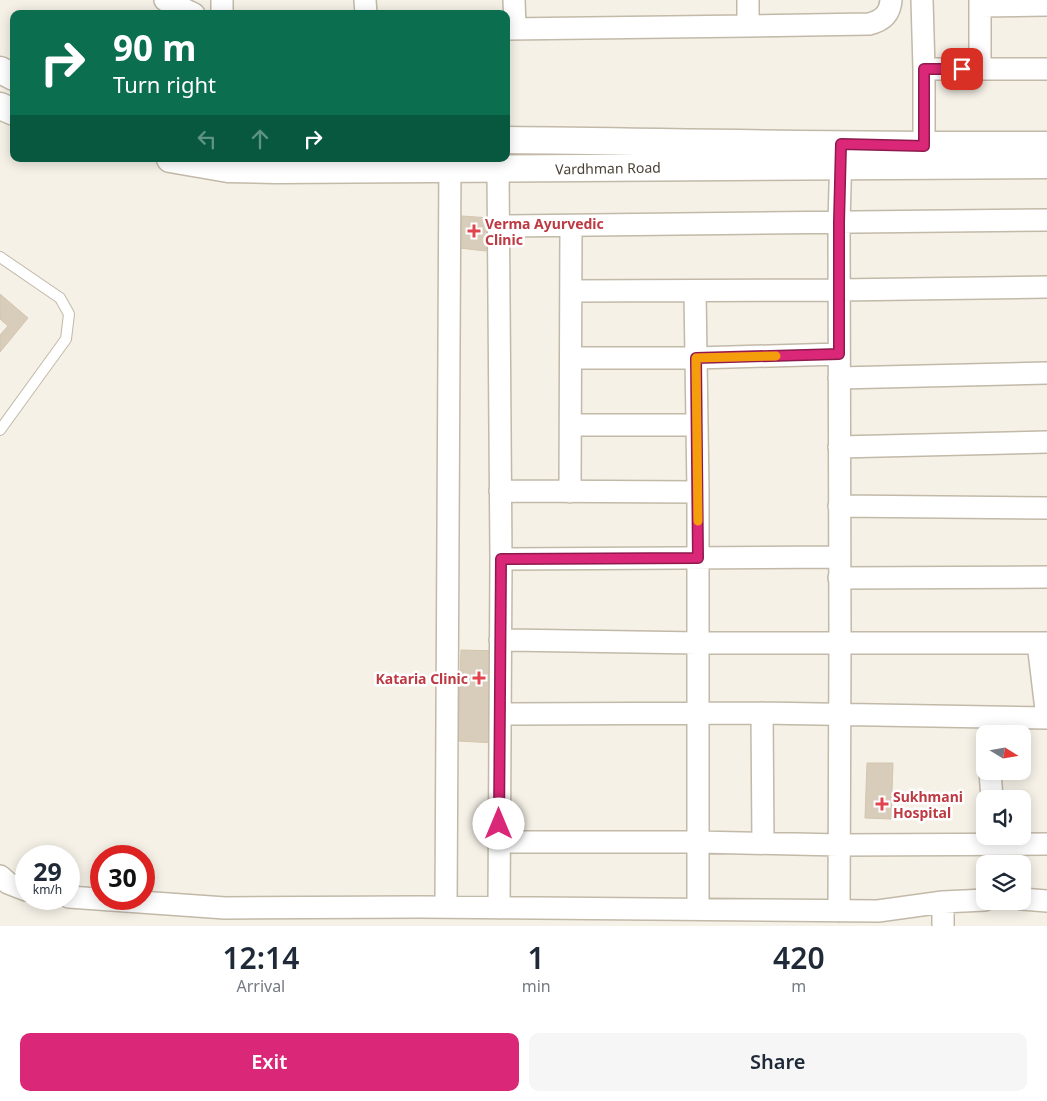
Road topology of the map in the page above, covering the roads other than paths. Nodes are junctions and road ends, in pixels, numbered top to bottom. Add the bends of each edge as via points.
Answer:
1 (165, 0) edge
2 (514, 0) edge
3 (748, 0) edge
4 (890, 0) edge
5 (922, 0) edge
6 (980, 3) edge
7 (1047, 5) edge
8 (186, 10) edge
9 (748, 26) junction
10 (510, 28) edge
11 (924, 69) junction
12 (980, 69) junction
13 (1047, 69) edge
14 (510, 140) edge
15 (1047, 145) edge
16 (924, 146) junction
17 (841, 155) junction
18 (187, 162) edge
19 (450, 164) edge
20 (1047, 165) edge
21 (498, 170) junction
22 (1047, 220) edge
23 (839, 222) junction
24 (499, 226) junction
25 (571, 226) junction
26 (0, 257) edge
27 (1047, 287) edge
28 (839, 290) junction
29 (571, 291) junction
30 (696, 291) junction
31 (839, 354) junction
32 (571, 358) junction
33 (696, 358) junction
34 (1047, 373) edge
35 (839, 378) junction
36 (571, 425) junction
37 (697, 425) junction
38 (0, 430) edge
39 (1047, 442) edge
40 (839, 447) junction
41 (500, 491) junction
42 (570, 492) junction
43 (698, 492) junction
44 (839, 506) junction
45 (1047, 508) edge
46 (839, 557) junction
47 (698, 558) junction
48 (501, 559) junction
49 (1047, 577) edge
50 (839, 578) junction
51 (500, 640) junction
52 (840, 642) junction
53 (698, 643) junction
54 (1043, 643) edge
55 (762, 713) junction
56 (500, 714) junction
57 (698, 714) junction
58 (839, 715) junction
59 (1047, 718) edge
60 (976, 725) edge
61 (994, 725) edge
62 (976, 841) edge
63 (499, 842) junction
64 (698, 842) junction
65 (763, 843) junction
66 (1031, 843) edge
67 (1047, 844) edge
68 (839, 845) junction
69 (80, 898) edge
70 (1031, 899) edge
71 (976, 900) edge
72 (1047, 900) edge
73 (943, 902) junction
74 (446, 907) junction
75 (225, 908) junction
76 (499, 908) junction
77 (698, 909) junction
78 (839, 910) junction
79 (418, 916) edge
80 (210, 926) edge
81 (943, 926) edge

1 - 8 street
2 - 10 street
3 - 9 street
4 - 9 street via 885,17 869,24
5 - 11 street
6 - 7 street
6 - 12 street
9 - 10 street
11 - 12 street
11 - 16 street
12 - 13 street
14 - 17 street, Vardhman Road
15 - 16 street, Vardhman Road
16 - 17 street, Vardhman Road
17 - 20 street, Vardhman Road
17 - 21 street, Vardhman Road
17 - 23 street
18 - 19 street, Vardhman Road via 228,169 275,170
19 - 21 street, Vardhman Road
19 - 74 street
21 - 24 street
22 - 23 street
23 - 25 street
23 - 28 street
24 - 25 street
24 - 41 street
25 - 29 street
26 - 38 lane via 60,298 69,314 66,339
27 - 28 street
28 - 30 street
28 - 31 street
29 - 30 street
29 - 32 street
30 - 33 street
31 - 33 street
31 - 35 street
32 - 33 street
32 - 36 street
33 - 37 street
34 - 35 street
35 - 40 street
36 - 37 street
36 - 42 street
37 - 43 street
39 - 40 street
40 - 44 street
41 - 42 street
41 - 48 street
42 - 43 street
43 - 47 street
44 - 45 street
44 - 46 street
46 - 47 street
46 - 50 street
47 - 48 street
47 - 53 street
48 - 51 street
49 - 50 street
50 - 52 street
51 - 53 street
51 - 56 street
52 - 53 street
52 - 54 street
52 - 58 street
53 - 57 street
54 - 59 street
55 - 57 street
55 - 58 street
55 - 65 street
56 - 57 street
56 - 63 street
57 - 64 street
58 - 60 street
58 - 68 street
59 - 61 street
62 - 68 street
63 - 64 street
63 - 76 street
64 - 65 street
64 - 77 street
65 - 68 street
66 - 67 street
68 - 78 street
69 - 75 street
70 - 72 street
71 - 73 street
73 - 78 street via 878,911
73 - 81 street
74 - 76 street
74 - 79 street
75 - 79 street
75 - 80 street
76 - 77 street
77 - 78 street

